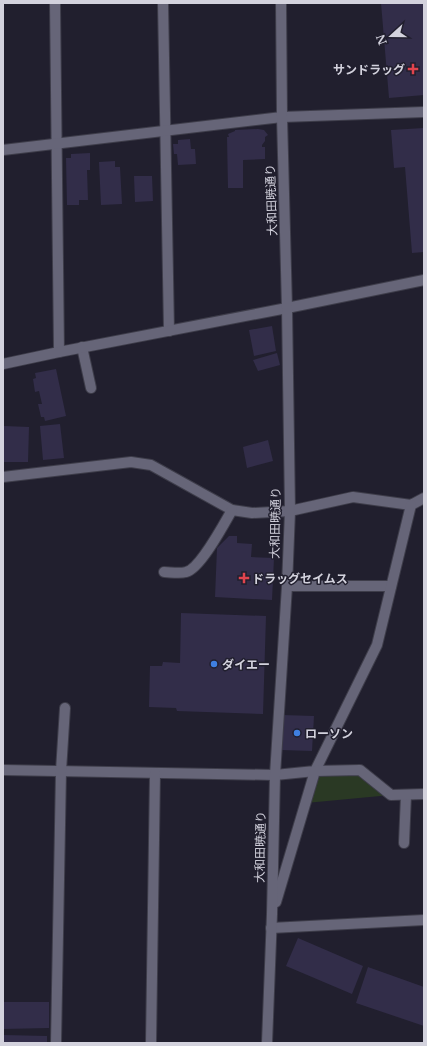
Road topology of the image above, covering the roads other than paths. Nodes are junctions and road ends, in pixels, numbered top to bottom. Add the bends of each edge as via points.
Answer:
1 (55, 3) edge
2 (163, 3) edge
3 (281, 3) edge
4 (424, 112) edge
5 (282, 117) junction
6 (165, 131) junction
7 (56, 144) junction
8 (3, 150) edge
9 (424, 280) edge
10 (287, 308) junction
11 (169, 331) junction
12 (82, 347) junction
13 (59, 352) junction
14 (3, 364) edge
15 (91, 388) dead end
16 (3, 477) edge
17 (424, 498) edge
18 (411, 504) junction
19 (232, 510) junction
20 (290, 511) junction
21 (164, 572) dead end
22 (287, 586) junction
23 (391, 586) junction
24 (65, 708) dead end
25 (3, 770) edge
26 (61, 771) junction
27 (315, 771) junction
28 (155, 772) junction
29 (275, 775) junction
30 (424, 794) edge
31 (406, 795) junction
32 (404, 843) dead end
33 (272, 914) junction
34 (424, 920) edge
35 (271, 928) junction
36 (56, 1043) edge
37 (151, 1043) edge
38 (267, 1043) edge

1 - 7 street
2 - 6 street
3 - 5 street, 大和田暁通り
4 - 5 street
5 - 6 street
5 - 10 street, 大和田暁通り
6 - 7 street
6 - 11 street
7 - 8 street
7 - 13 street
9 - 10 street
10 - 11 street
10 - 20 street, 大和田暁通り
11 - 12 street
12 - 13 street
12 - 15 street
13 - 14 street
16 - 19 street via 131,462 151,466
17 - 18 street
18 - 20 street via 353,496
18 - 23 street
19 - 20 street via 252,513
19 - 21 street via 214,543 190,570
20 - 22 street, 大和田暁通り
22 - 23 street
22 - 29 street, 大和田暁通り
23 - 27 street via 377,645
24 - 26 street
25 - 26 street
26 - 28 street
26 - 36 street
27 - 29 street
27 - 31 street via 360,770 392,795
27 - 33 street
28 - 29 street
28 - 37 street
29 - 33 street, 大和田暁通り
30 - 31 street
31 - 32 street
33 - 35 street, 大和田暁通り
34 - 35 street
35 - 38 street, 大和田暁通り

